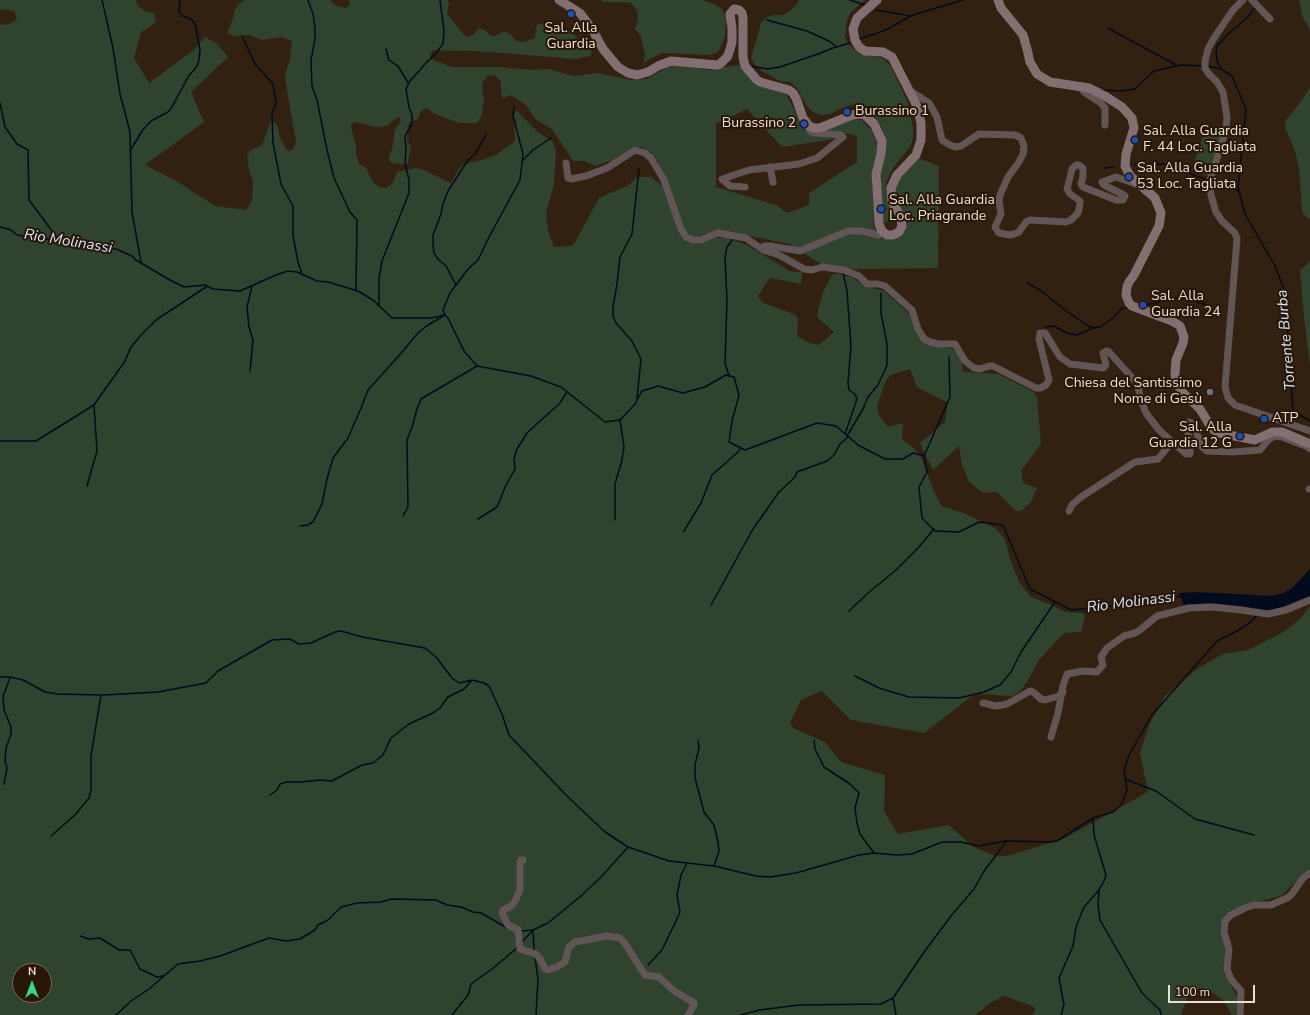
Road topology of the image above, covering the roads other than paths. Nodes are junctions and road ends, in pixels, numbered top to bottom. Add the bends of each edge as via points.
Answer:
1 (559, 0) edge
2 (877, 0) edge
3 (998, 0) edge
4 (1243, 0) edge
5 (1252, 1) edge
6 (1270, 19) dead end
7 (1080, 86) junction
8 (908, 89) junction
9 (1105, 125) dead end
10 (809, 126) junction
11 (566, 163) dead end
12 (770, 167) junction
13 (773, 182) dead end
14 (1141, 187) junction
15 (745, 188) dead end
16 (884, 233) junction
17 (762, 248) junction
18 (1310, 431) edge
19 (1172, 442) junction
20 (1309, 446) edge
21 (1069, 511) dead end
22 (1310, 600) edge
23 (1063, 692) junction
24 (983, 703) dead end
25 (1051, 737) dead end
26 (523, 860) dead end
27 (1310, 873) edge
28 (688, 1015) edge
29 (1240, 1015) edge

1 - 10 main road via 580,13 618,67 637,75 671,61 720,64 728,56 732,42 730,14 734,9 739,10 743,18 745,66 760,82 793,93
2 - 8 main road via 857,18 853,29 854,40 865,51 883,52 892,57
3 - 7 main road via 1001,8 1023,35 1030,62 1037,74 1050,82
4 - 18 street via 1214,38 1205,62 1208,73 1223,92 1227,117 1226,130 1209,183 1211,195 1216,212 1235,233 1237,239 1226,392 1235,405
5 - 6 street
7 - 9 street via 1106,108
7 - 14 main road via 1105,96 1122,107 1132,118 1134,128 1125,166 1130,176
8 - 14 street via 932,108 938,117 942,140 948,144 961,146 979,134 1015,135 1021,138 1023,154 1000,195 1001,214 995,228 999,233 1010,235 1019,232 1028,221 1071,220 1078,213 1080,204 1067,189 1072,169 1076,165 1083,168 1083,187 1116,200 1123,200 1125,196 1102,182 1116,177
8 - 16 main road via 920,115 921,140 916,154 897,175 892,188 892,202 902,221 901,230 892,235
10 - 12 street via 814,134 843,137 817,158 799,164
10 - 16 main road via 820,128 859,114 874,124 882,141 876,174 879,224
11 - 17 street via 568,178 571,179 607,168 635,150 640,151 651,158 657,168 686,237 700,240 718,233 725,234 746,238
12 - 13 street
12 - 15 street via 749,170 722,179 730,186
14 - 20 main road via 1155,198 1161,213 1159,226 1129,282 1126,295 1132,306 1180,326 1184,337 1176,360 1175,374 1179,387 1219,433 1255,440 1272,432 1282,432
16 - 17 street via 878,235 848,231 800,251 770,246
17 - 19 street via 804,269 822,267 848,271 867,284 885,286 912,310 924,339 938,344 955,344 971,367 980,369 993,366 1036,388 1042,388 1049,380 1039,339 1040,333 1047,335 1058,354 1070,364 1103,368 1106,365 1103,352 1107,351 1134,378 1139,386 1146,413
19 - 20 street via 1186,454 1190,454 1186,425 1189,422 1193,424 1206,451 1260,450 1275,436
19 - 21 street via 1158,459 1135,462 1081,497
22 - 23 street via 1268,614 1212,607 1189,608 1157,616 1140,630 1124,636 1107,648 1101,657 1103,665 1098,672 1067,674
23 - 24 street via 1059,696 1045,700 1030,691 1007,704 996,706
23 - 25 street
26 - 28 street via 520,863 520,890 514,903 502,913 508,925 518,930 520,949 536,954 548,970 565,962 569,947 576,942 607,936 620,938 645,975 659,977 673,990 694,1003
27 - 29 street via 1287,898 1271,905 1245,908 1225,921 1224,932 1229,949 1228,968 1231,979 1241,991 1242,997

